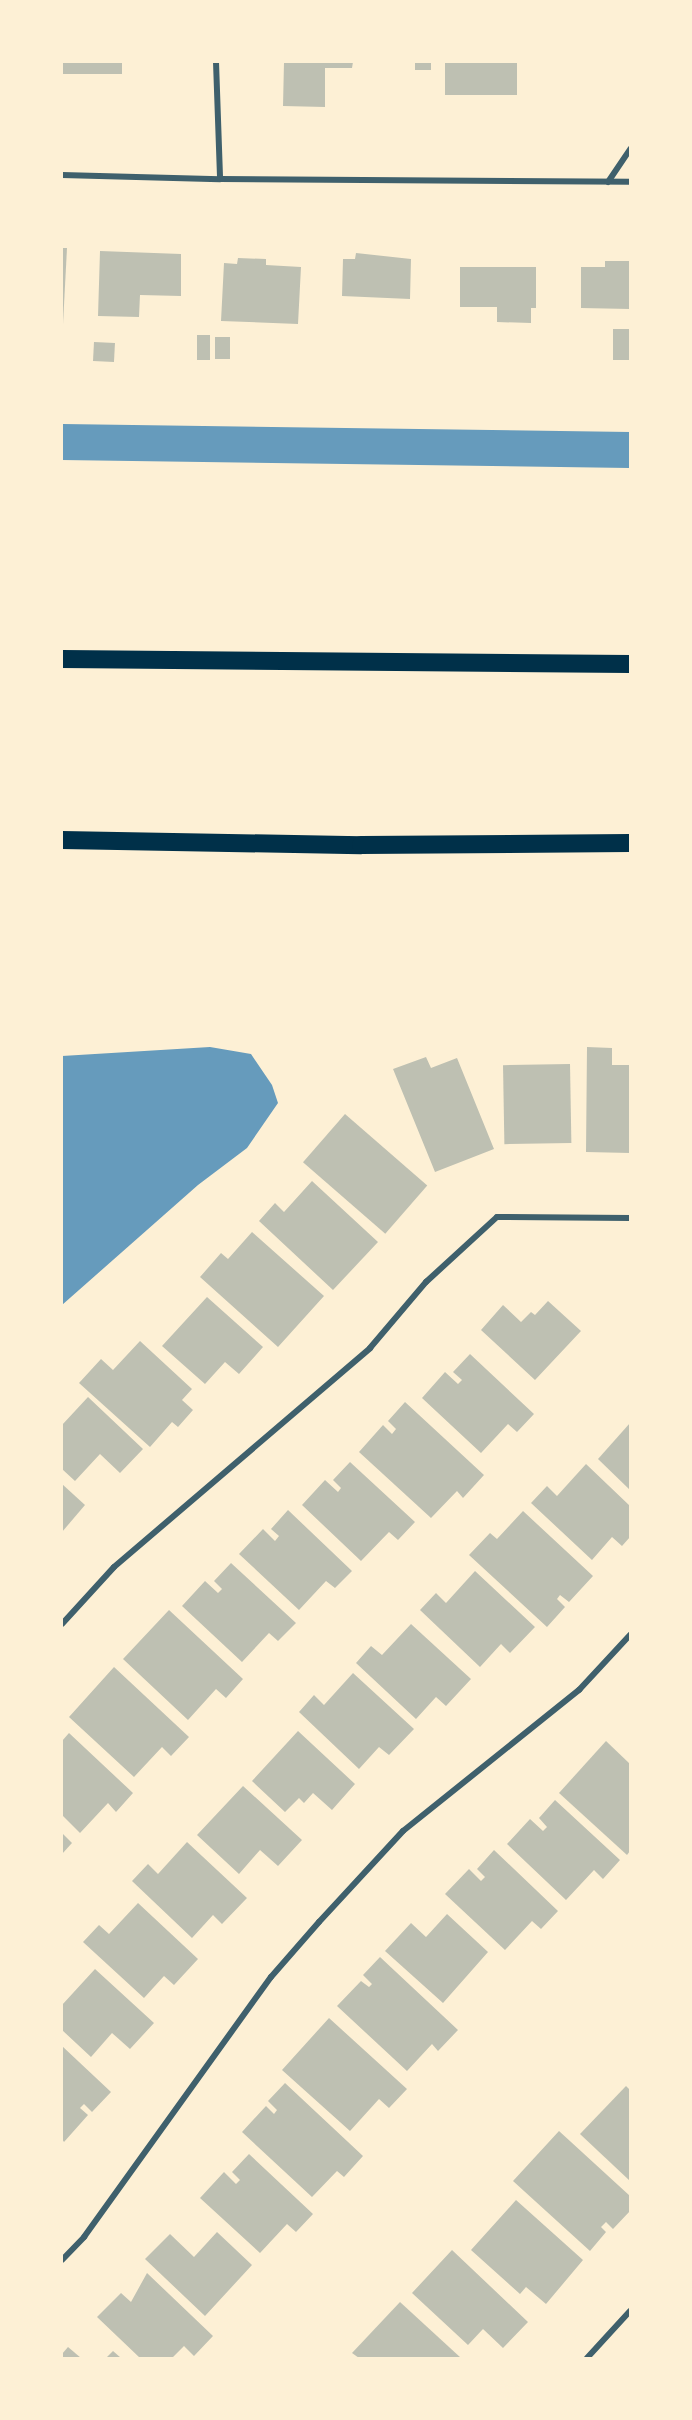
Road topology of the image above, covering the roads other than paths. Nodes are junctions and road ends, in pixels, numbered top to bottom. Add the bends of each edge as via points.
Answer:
1 (216, 62) edge
2 (630, 149) edge
3 (62, 175) edge
4 (220, 179) junction
5 (630, 182) edge
6 (608, 183) junction
7 (62, 659) edge
8 (630, 664) edge
9 (62, 840) edge
10 (630, 843) edge
11 (630, 1218) edge
12 (62, 1624) edge
13 (630, 1635) edge
14 (62, 2260) edge
15 (630, 2311) edge
16 (586, 2358) edge

1 - 4 street
2 - 6 street
3 - 4 street
4 - 6 street
5 - 6 street
7 - 8 highway
9 - 10 highway via 361,845
11 - 12 street via 497,1217 426,1282 370,1348 114,1567
13 - 14 street via 579,1690 403,1832 319,1922 271,1977 84,2236
15 - 16 street

